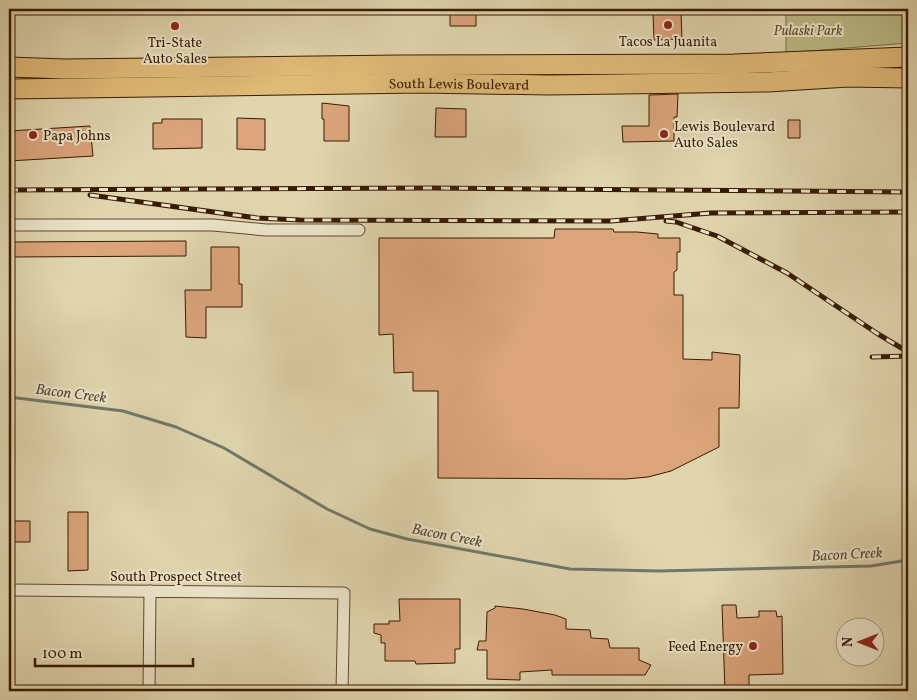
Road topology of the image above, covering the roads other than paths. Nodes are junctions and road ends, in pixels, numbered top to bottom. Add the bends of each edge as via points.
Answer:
1 (908, 57) edge
2 (9, 67) edge
3 (908, 78) edge
4 (768, 82) junction
5 (9, 89) edge
6 (908, 90) edge
7 (9, 225) edge
8 (358, 230) dead end
9 (9, 590) edge
10 (150, 591) junction
11 (149, 691) edge
12 (342, 691) edge

1 - 2 main road, South Lewis Boulevard via 726,64
3 - 4 main road, South Lewis Boulevard via 848,77
4 - 5 main road, South Lewis Boulevard
4 - 6 main road
7 - 8 street via 213,224 266,230
9 - 10 street, South Prospect Street
10 - 11 street
10 - 12 street, South Prospect Street via 344,593

